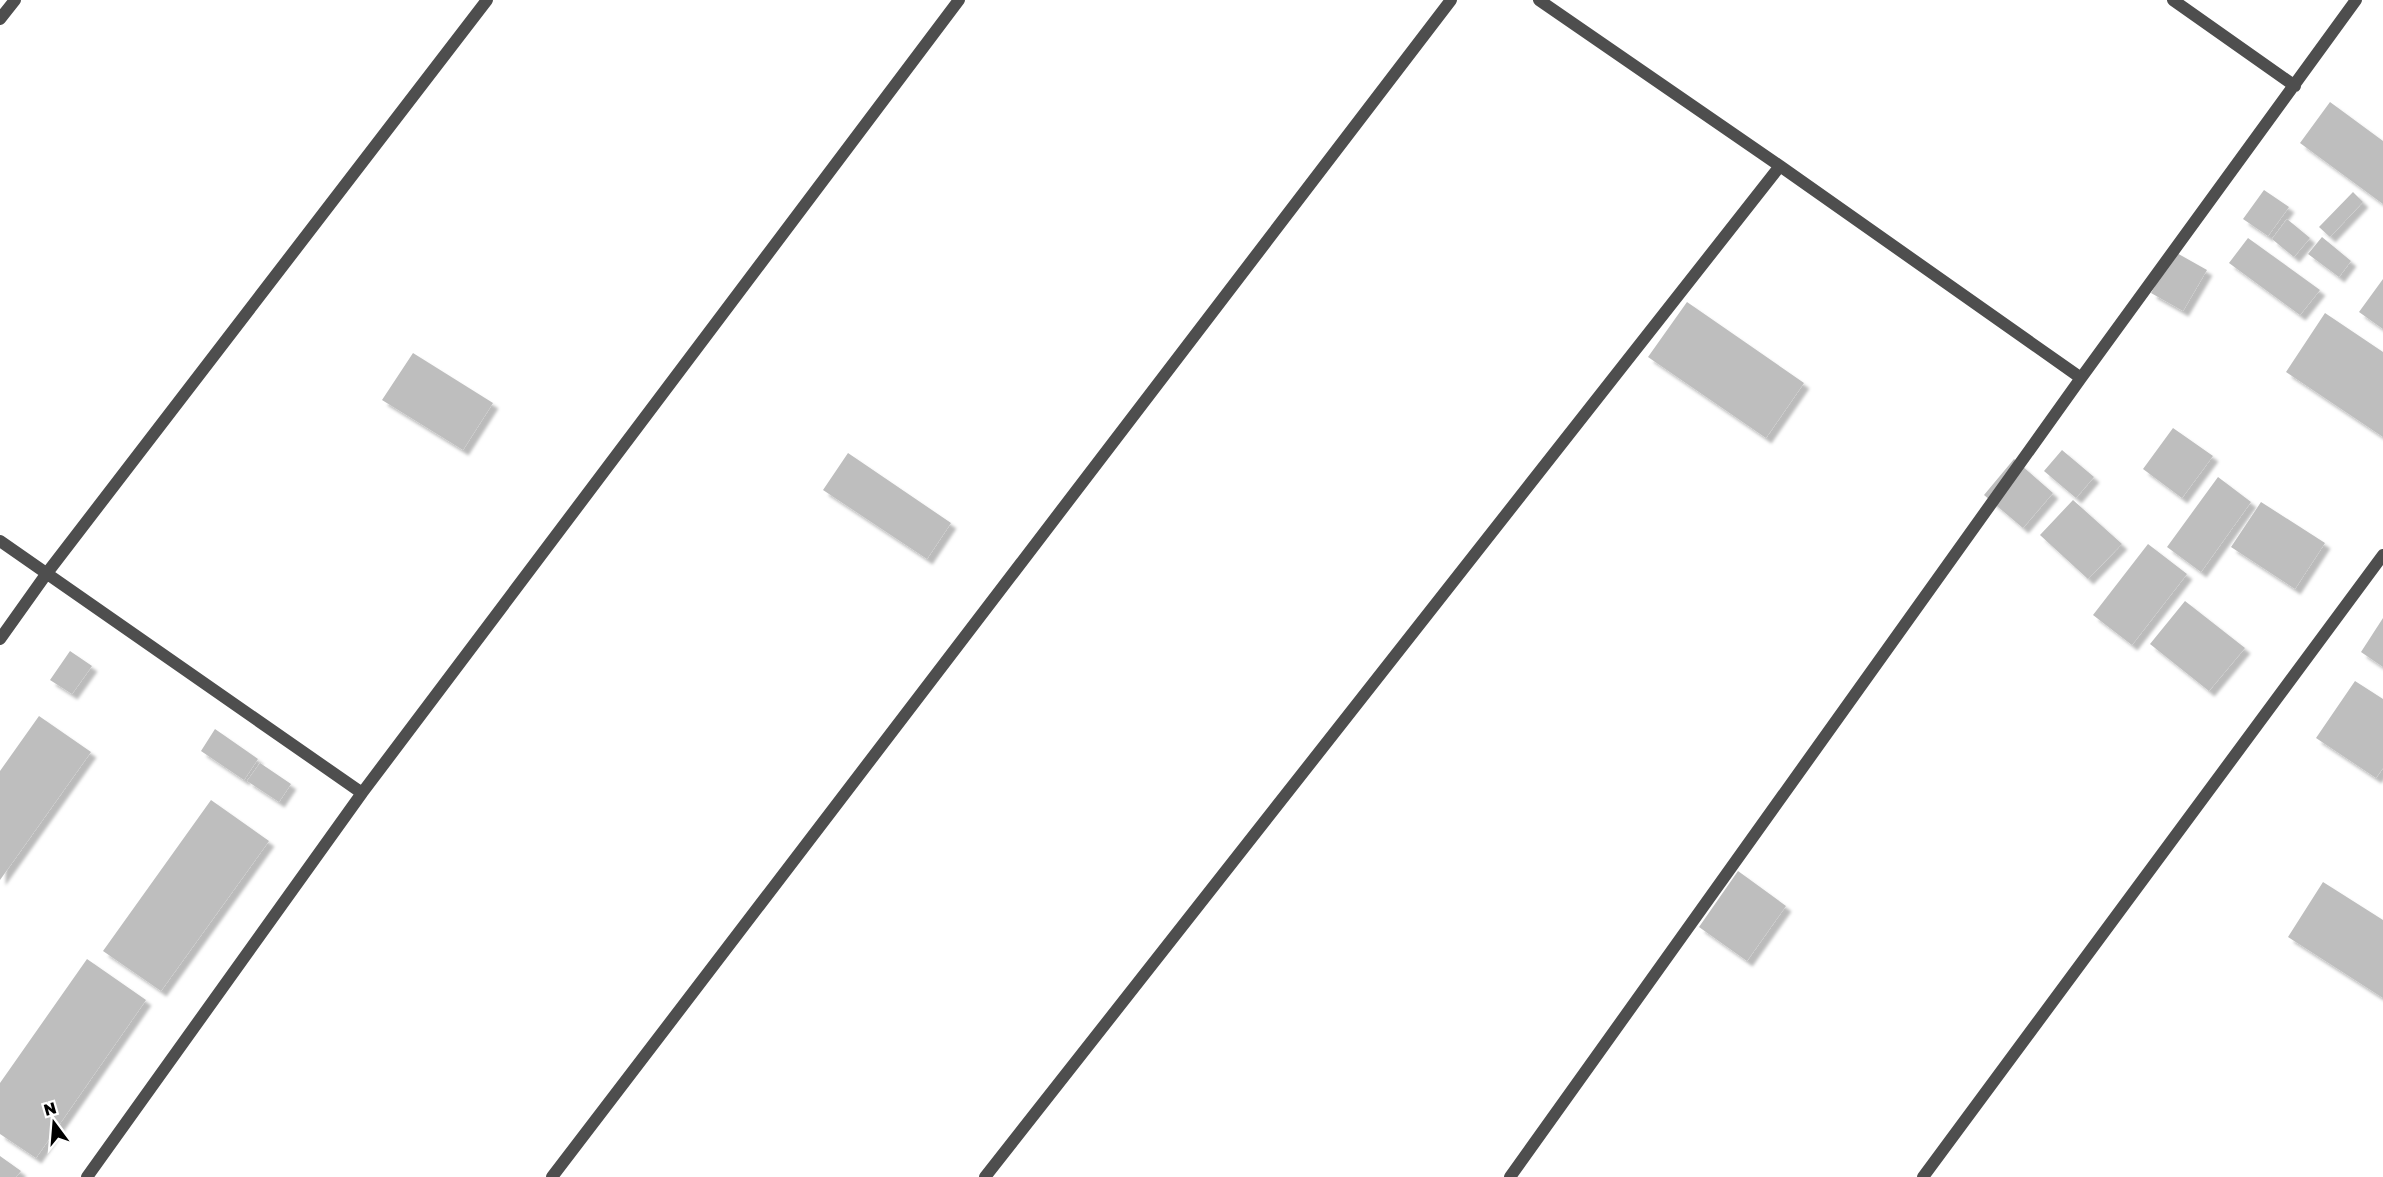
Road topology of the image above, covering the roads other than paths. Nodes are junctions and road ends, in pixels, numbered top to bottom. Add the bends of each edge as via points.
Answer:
1 (15, 0) edge
2 (487, 0) edge
3 (960, 0) edge
4 (1451, 0) edge
5 (1539, 0) edge
6 (2173, 0) edge
7 (2356, 0) edge
8 (0, 19) edge
9 (2295, 86) junction
10 (1780, 166) junction
11 (2081, 378) junction
12 (0, 541) edge
13 (2383, 555) edge
14 (47, 573) junction
15 (0, 639) edge
16 (362, 793) junction
17 (87, 1177) edge
18 (552, 1177) edge
19 (985, 1177) edge
20 (1510, 1177) edge
21 (1923, 1177) edge

1 - 8 street
2 - 14 street
3 - 16 street
4 - 18 street
5 - 10 street
6 - 9 street
7 - 9 street
9 - 11 street
10 - 11 street
10 - 19 street
11 - 20 street
12 - 14 street
13 - 21 street
14 - 15 street
14 - 16 street
16 - 17 street

